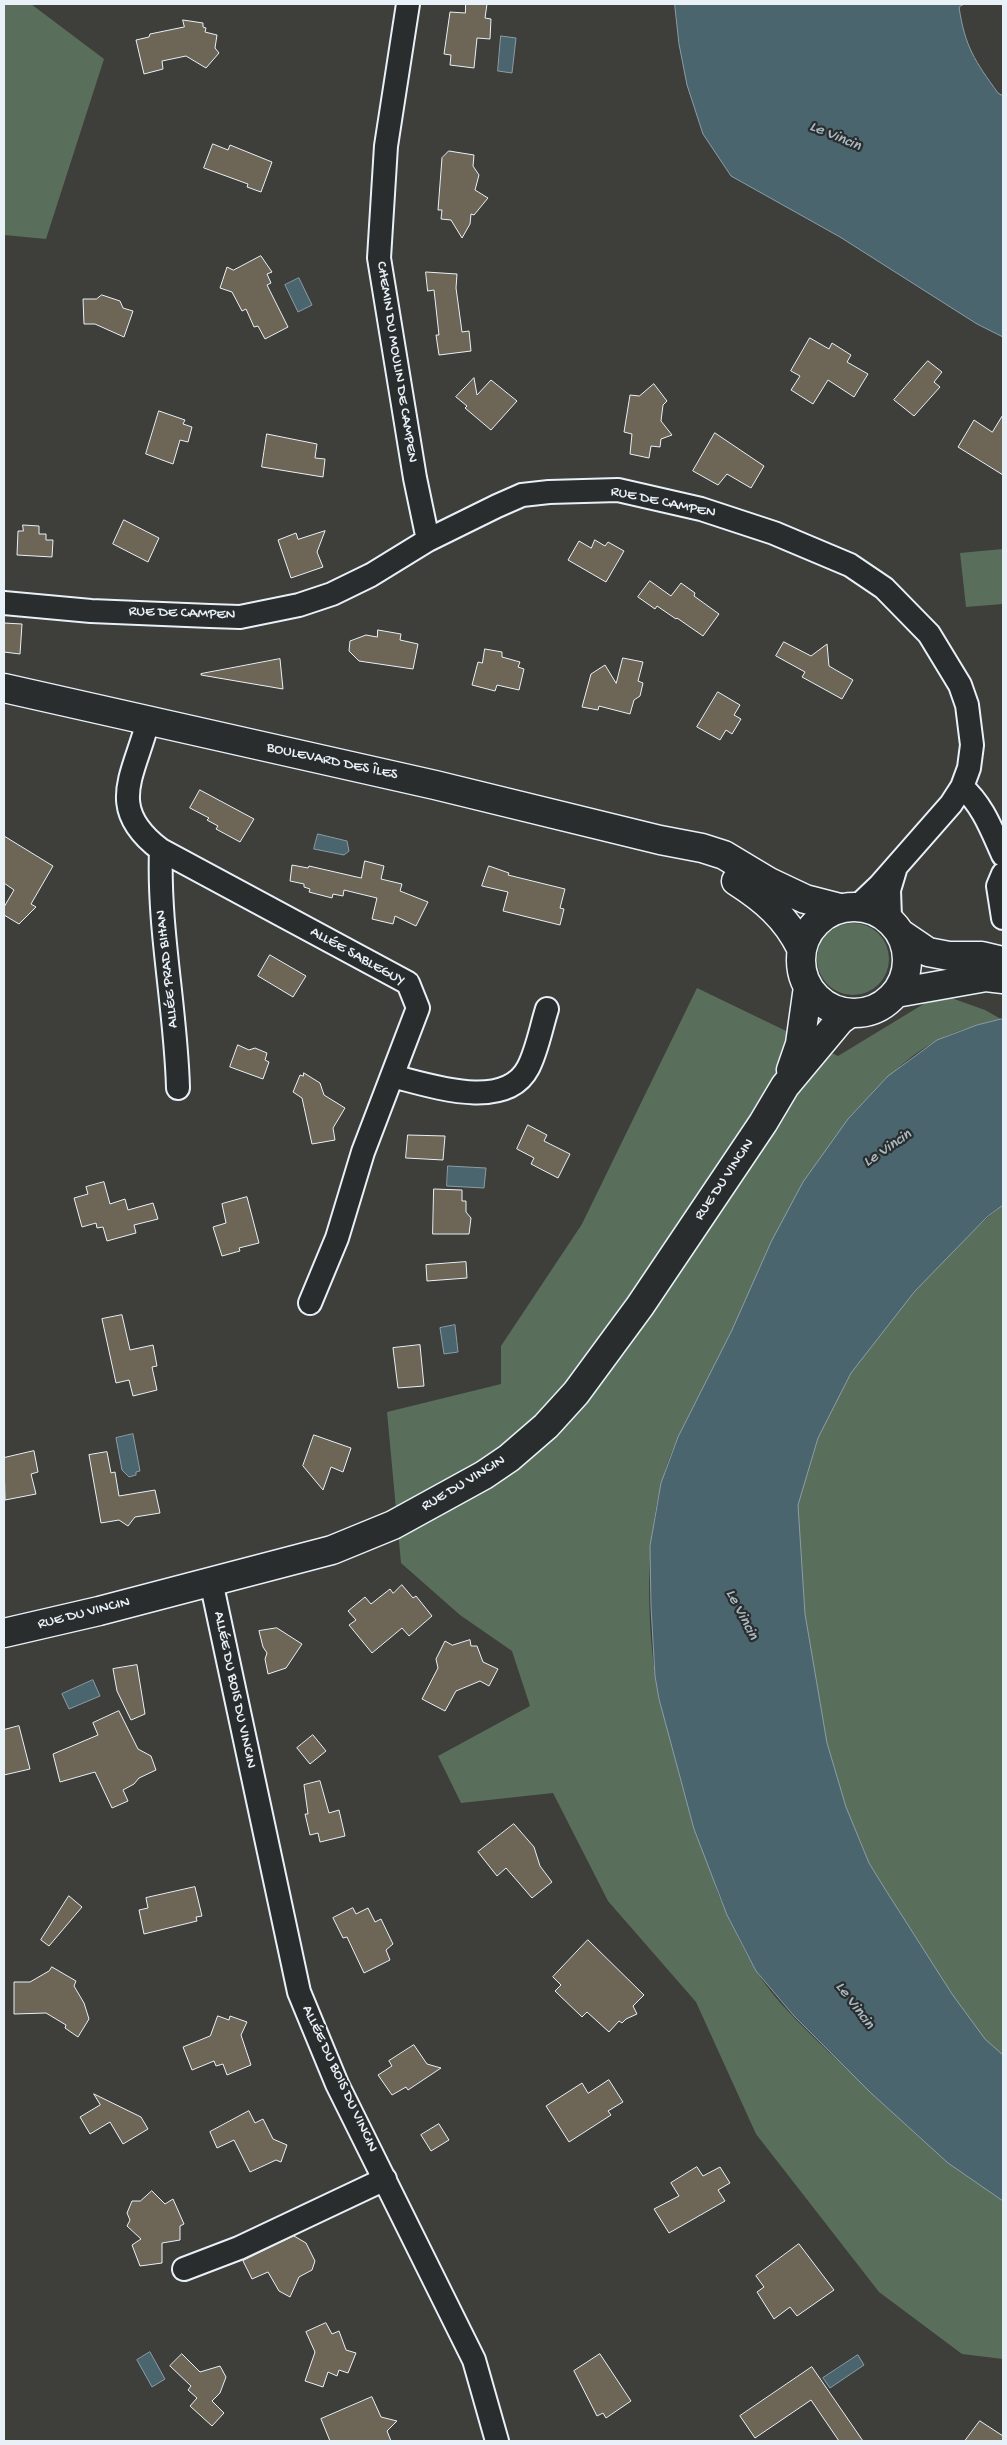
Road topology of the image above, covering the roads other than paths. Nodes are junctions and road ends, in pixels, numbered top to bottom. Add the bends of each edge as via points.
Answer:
1 (408, 4) edge
2 (428, 540) junction
3 (4, 603) edge
4 (4, 688) edge
5 (148, 722) junction
6 (962, 786) junction
7 (660, 840) junction
8 (161, 850) junction
9 (1003, 855) edge
10 (897, 864) junction
11 (1003, 874) edge
12 (848, 907) junction
13 (1003, 918) edge
14 (895, 926) junction
15 (801, 948) junction
16 (1003, 961) edge
17 (1003, 979) edge
18 (808, 987) junction
19 (896, 993) junction
20 (547, 1009) dead end
21 (850, 1013) junction
22 (392, 1076) junction
23 (785, 1086) junction
24 (178, 1088) dead end
25 (310, 1303) dead end
26 (211, 1581) junction
27 (4, 1633) edge
28 (385, 2179) junction
29 (184, 2269) dead end
30 (497, 2441) edge

1 - 2 street, CHEMIN DU MOULIN DE CAMPEN via 386,146 379,258
2 - 3 street, RUE DE CAMPEN via 371,575 332,594 299,605 240,616 91,611
2 - 6 street, RUE DE CAMPEN via 522,495 583,489 618,490 718,514 783,536 850,565 884,588 930,634 960,685 972,745 969,768
4 - 5 main road, BOULEVARD DES ÎLES
5 - 7 main road, BOULEVARD DES ÎLES via 444,787
5 - 8 street, ALLÉE SABLEGUY via 126,793 129,812 143,836
6 - 9 street via 982,810
6 - 10 street, RUE DE CAMPEN via 951,804
7 - 12 main road, BOULEVARD DES ÎLES via 724,855 805,899
7 - 15 main road, BOULEVARD DES ÎLES via 737,882 772,906
8 - 22 street, ALLÉE SABLEGUY via 408,983 418,1008
8 - 24 street, ALLÉE PRAD BIHAN via 160,882 177,1047
10 - 12 street, RUE DE CAMPEN via 879,886
10 - 14 street, RUE DE CAMPEN via 889,890
11 - 13 street via 998,886
12 - 14 main road via 875,911
12 - 15 main road via 827,914 816,922
14 - 16 main road via 928,952
14 - 19 main road via 906,948 907,964 904,980
15 - 18 main road via 802,974
17 - 19 main road via 986,977
18 - 21 main road via 819,1000
18 - 23 main road, RUE DU VINCIN via 800,1044
19 - 21 main road via 876,1009
20 - 22 street via 528,1068 516,1084 491,1094 438,1088
21 - 23 main road, RUE DU VINCIN via 840,1020
22 - 25 street, ALLÉE SABLEGUY via 337,1238
23 - 26 main road, RUE DU VINCIN via 640,1306 576,1393 524,1445 484,1476 393,1524 332,1550
26 - 27 main road, RUE DU VINCIN
26 - 28 street, ALLÉE DU BOIS DU VINCIN via 299,1992 337,2084
28 - 29 street via 247,2244
28 - 30 street, ALLÉE DU BOIS DU VINCIN via 474,2360

